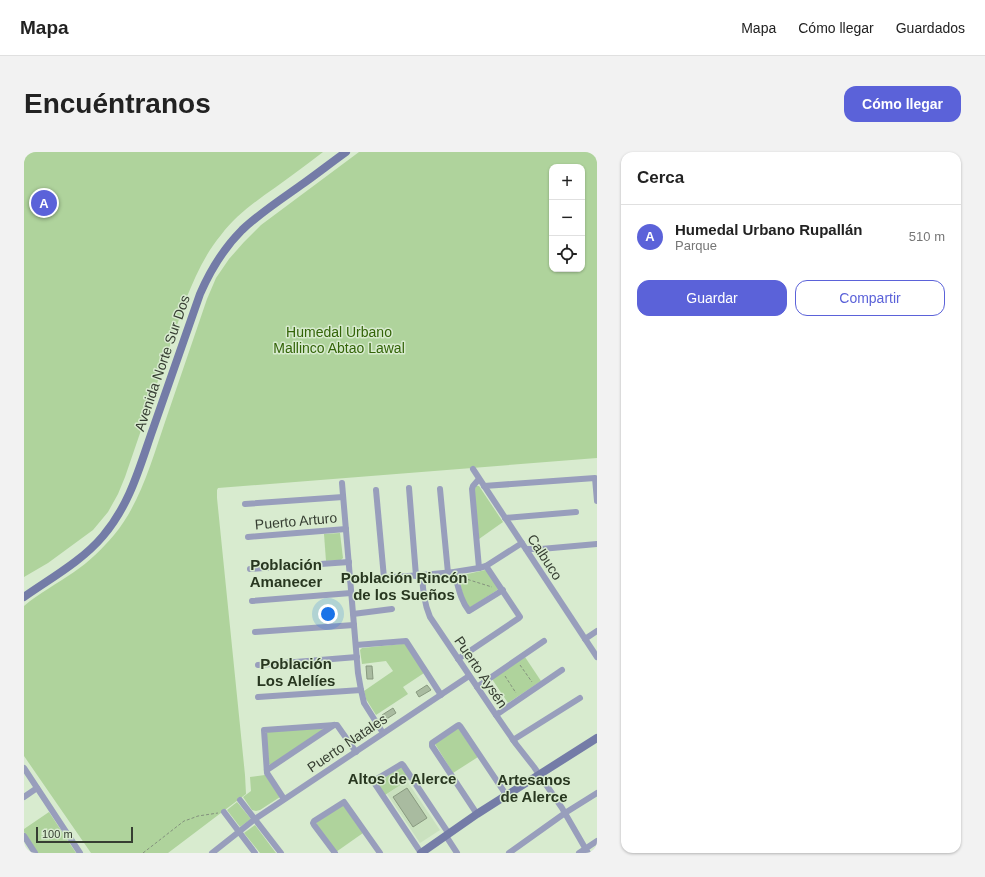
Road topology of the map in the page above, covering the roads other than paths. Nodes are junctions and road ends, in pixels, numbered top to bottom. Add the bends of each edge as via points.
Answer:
1 (346, 152) edge
2 (473, 469) dead end
3 (479, 479) junction
4 (342, 483) dead end
5 (484, 486) junction
6 (409, 488) dead end
7 (440, 489) dead end
8 (376, 490) dead end
9 (343, 497) junction
10 (597, 501) edge
11 (245, 504) dead end
12 (576, 512) dead end
13 (505, 518) junction
14 (346, 529) junction
15 (248, 537) dead end
16 (522, 543) junction
17 (597, 544) edge
18 (526, 549) junction
19 (349, 562) junction
20 (486, 566) junction
21 (479, 568) junction
22 (250, 569) dead end
23 (452, 573) junction
24 (419, 576) junction
25 (384, 578) junction
26 (350, 580) junction
27 (503, 590) junction
28 (351, 593) junction
29 (24, 597) edge
30 (252, 601) dead end
31 (392, 610) dead end
32 (353, 614) junction
33 (354, 625) junction
34 (597, 631) edge
35 (255, 632) dead end
36 (585, 639) junction
37 (544, 641) dead end
38 (356, 645) junction
39 (357, 657) junction
40 (597, 657) edge
41 (458, 659) junction
42 (258, 665) dead end
43 (562, 670) dead end
44 (469, 676) junction
45 (477, 687) junction
46 (361, 690) junction
47 (441, 695) junction
48 (258, 697) dead end
49 (580, 698) dead end
50 (496, 715) junction
51 (335, 725) junction
52 (383, 734) junction
53 (597, 738) edge
54 (513, 740) junction
55 (356, 752) junction
56 (24, 768) edge
57 (267, 770) junction
58 (539, 774) junction
59 (37, 788) junction
60 (597, 793) edge
61 (507, 796) junction
62 (24, 797) edge
63 (284, 799) junction
64 (240, 800) dead end
65 (224, 812) road end
66 (565, 813) junction
67 (478, 814) junction
68 (255, 819) junction
69 (239, 832) junction
70 (447, 835) junction
71 (24, 837) edge
72 (597, 841) edge
73 (587, 851) edge
74 (35, 853) edge
75 (80, 853) edge
76 (212, 853) edge
77 (255, 853) edge
78 (280, 853) edge
79 (334, 853) edge
80 (380, 853) edge
81 (421, 853) edge
82 (457, 853) edge
83 (509, 853) edge
84 (579, 853) edge

1 - 29 main road, Avenida Norte Sur Dos via 250,223 221,256 200,294 137,478 119,515 104,535 81,557
2 - 3 street, Calbuco
3 - 5 street, Calbuco
3 - 21 street via 472,489
4 - 9 street
5 - 10 street via 595,478
5 - 13 street, Calbuco
6 - 24 street, Puerto Aysén
7 - 23 street
8 - 25 street
9 - 11 street
9 - 14 street
12 - 13 street
13 - 16 street, Calbuco
14 - 15 street, Puerto Arturo
14 - 19 street
16 - 18 street, Calbuco
16 - 20 street
17 - 18 street
18 - 36 street, Calbuco
19 - 22 street
19 - 26 street
20 - 21 street
20 - 27 street
21 - 23 street
23 - 24 street
23 - 27 street via 469,611
24 - 25 street
24 - 41 street, Puerto Aysén via 428,612
25 - 26 street
26 - 28 street
27 - 41 street via 519,618
28 - 30 street
28 - 32 street
31 - 32 street
32 - 33 street
33 - 35 street
33 - 38 street
34 - 36 street
36 - 40 street, Calbuco
37 - 45 street
38 - 39 street
38 - 47 street via 406,641
39 - 42 street
39 - 46 street
41 - 44 street, Puerto Aysén
43 - 50 street
44 - 45 street, Puerto Aysén
44 - 47 street, Puerto Natales
45 - 50 street, Puerto Aysén
46 - 48 street
46 - 52 street via 364,703
47 - 52 street, Puerto Natales
49 - 54 street
50 - 54 street, Puerto Aysén
51 - 55 street
51 - 57 street
51 - 57 street via 264,730
52 - 55 street, Puerto Natales
53 - 58 main road
54 - 58 street, Puerto Aysén
55 - 63 street, Puerto Natales
56 - 59 street
57 - 63 street
58 - 61 main road
58 - 66 street, Puerto Aysén
59 - 62 street
59 - 75 street
60 - 66 street
61 - 67 main road
61 - 67 street via 459,725 432,743 432,746
63 - 68 street, Puerto Natales
64 - 68 street
65 - 69 street
66 - 73 street, Puerto Aysén
66 - 83 street
67 - 70 main road
68 - 69 street, Puerto Natales
68 - 78 street
69 - 76 street, Puerto Natales
69 - 77 street
70 - 81 main road
70 - 81 street via 402,764 375,780
70 - 82 street
71 - 74 street
72 - 73 street
73 - 84 street
79 - 80 street via 313,823 344,802

